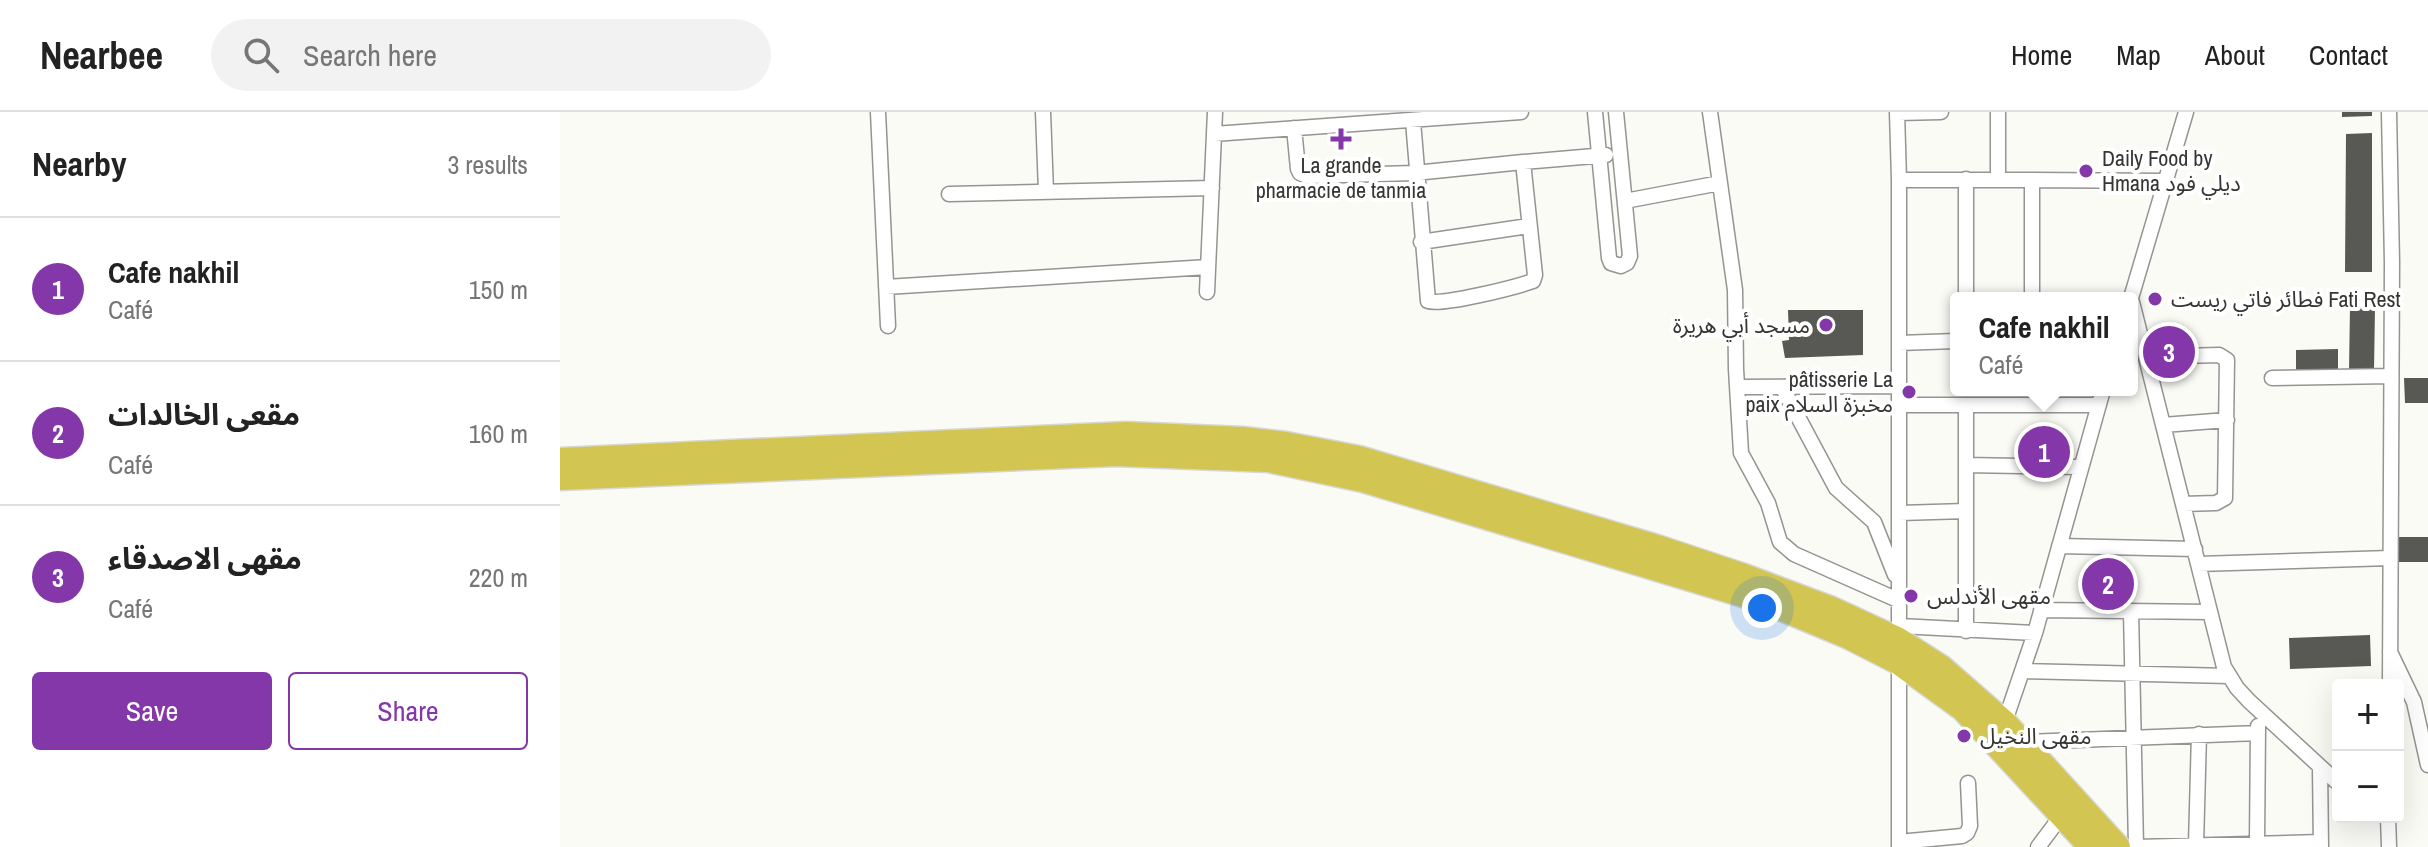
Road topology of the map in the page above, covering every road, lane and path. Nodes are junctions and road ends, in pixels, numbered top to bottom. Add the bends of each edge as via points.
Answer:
1 (878, 112) edge
2 (1043, 112) edge
3 (1215, 112) edge
4 (1521, 112) edge
5 (1595, 112) edge
6 (1616, 112) edge
7 (1710, 112) edge
8 (1897, 112) edge
9 (1941, 112) edge
10 (1998, 112) edge
11 (2186, 112) edge
12 (2389, 112) edge
13 (1413, 121) junction
14 (1294, 128) junction
15 (1214, 134) junction
16 (1620, 153) junction
17 (1600, 155) junction
18 (1523, 162) junction
19 (1415, 173) junction
20 (1966, 179) junction
21 (1998, 179) junction
22 (1899, 180) junction
23 (2032, 180) junction
24 (2166, 181) junction
25 (1720, 183) junction
26 (1212, 188) junction
27 (1046, 192) junction
28 (949, 194) dead end
29 (1625, 201) junction
30 (1529, 226) junction
31 (1421, 242) junction
32 (1208, 267) junction
33 (886, 287) junction
34 (1207, 292) dead end
35 (1966, 292) edge
36 (2032, 292) edge
37 (2134, 292) edge
38 (2138, 324) edge
39 (888, 326) dead end
40 (1950, 341) edge
41 (1899, 343) junction
42 (2146, 357) junction
43 (2391, 376) junction
44 (2272, 378) dead end
45 (1899, 386) junction
46 (1737, 387) junction
47 (1782, 387) junction
48 (2101, 397) edge
49 (1900, 405) junction
50 (1966, 405) junction
51 (2227, 420) junction
52 (2163, 425) junction
53 (560, 460) edge
54 (1966, 465) junction
55 (2081, 467) junction
56 (560, 478) edge
57 (2183, 504) junction
58 (1966, 511) junction
59 (1900, 513) junction
60 (2059, 546) junction
61 (2196, 556) junction
62 (2390, 558) junction
63 (1897, 579) junction
64 (1900, 601) junction
65 (2041, 610) junction
66 (2131, 611) junction
67 (2210, 612) junction
68 (1966, 631) junction
69 (2035, 633) junction
70 (1899, 643) junction
71 (2390, 651) junction
72 (2023, 671) junction
73 (2131, 674) junction
74 (2229, 676) junction
75 (2390, 679) edge
76 (2259, 710) junction
77 (2000, 732) junction
78 (2258, 733) junction
79 (2199, 734) junction
80 (2133, 736) junction
81 (2023, 742) junction
82 (2428, 765) edge
83 (2320, 767) junction
84 (2332, 778) edge
85 (1968, 783) dead end
86 (2062, 815) junction
87 (2388, 823) edge
88 (2257, 843) junction
89 (2321, 844) edge
90 (1899, 845) edge
91 (2196, 845) edge
92 (2038, 847) edge
93 (2091, 847) edge
94 (2118, 847) edge
95 (2137, 847) edge
96 (2389, 847) edge

1 - 33 street
2 - 27 street
3 - 15 street
4 - 13 street
5 - 17 street
6 - 16 street
7 - 25 street
8 - 9 street
8 - 22 street
10 - 21 street
11 - 24 street
12 - 43 street
13 - 14 street
13 - 19 street
14 - 15 street
14 - 19 street via 1303,175
15 - 26 street
16 - 17 street
16 - 29 street
17 - 18 street
17 - 29 street via 1609,258 1617,266 1630,259
18 - 19 street
18 - 30 street
19 - 31 street
20 - 21 street
20 - 22 street
20 - 35 street
21 - 23 street
22 - 41 street
23 - 24 street
23 - 36 street
24 - 37 street
25 - 29 street
25 - 46 street via 1735,290
26 - 27 street
26 - 32 street
27 - 28 street
30 - 31 street
30 - 31 street via 1533,281 1433,303 1427,299
32 - 33 street
32 - 34 street
33 - 39 street
38 - 42 street
40 - 41 street
41 - 45 street
42 - 51 street via 2225,357
42 - 52 street
43 - 44 street
43 - 62 street
45 - 47 street
45 - 49 street
46 - 47 street
46 - 64 street via 1741,453 1768,503 1780,542 1794,554
47 - 63 street via 1836,488 1874,522
48 - 50 street
48 - 55 street
49 - 50 street
49 - 59 street
50 - 54 street
51 - 52 street
51 - 57 street via 2225,498
52 - 57 street
53 - 70 highway via 1126,434 1286,444 1359,458 1657,547 1792,592
54 - 55 street
54 - 58 street
55 - 60 street
56 - 70 highway via 1060,455 1268,460 1363,480 1763,601 1849,637
57 - 61 street
58 - 59 street
58 - 68 street
59 - 63 street
60 - 61 street
60 - 65 street
61 - 62 street
61 - 67 street
62 - 71 street
63 - 64 street
64 - 70 street
65 - 66 street
65 - 69 street
66 - 67 street
66 - 73 street
67 - 74 street
68 - 69 street
68 - 70 street
69 - 72 street
70 - 77 highway via 1941,667
70 - 90 street
71 - 75 street
71 - 82 street via 2414,702
72 - 73 street
72 - 77 street
73 - 74 street
73 - 80 street
74 - 76 street
76 - 78 street
76 - 83 street
77 - 81 highway
77 - 86 highway
78 - 79 street
78 - 88 street
79 - 80 street
79 - 91 street
80 - 81 street
80 - 95 street
81 - 94 highway
83 - 84 street
83 - 89 street
85 - 90 street via 1967,833
86 - 92 street
86 - 93 highway
87 - 96 street
88 - 89 street
88 - 91 street
91 - 95 street

